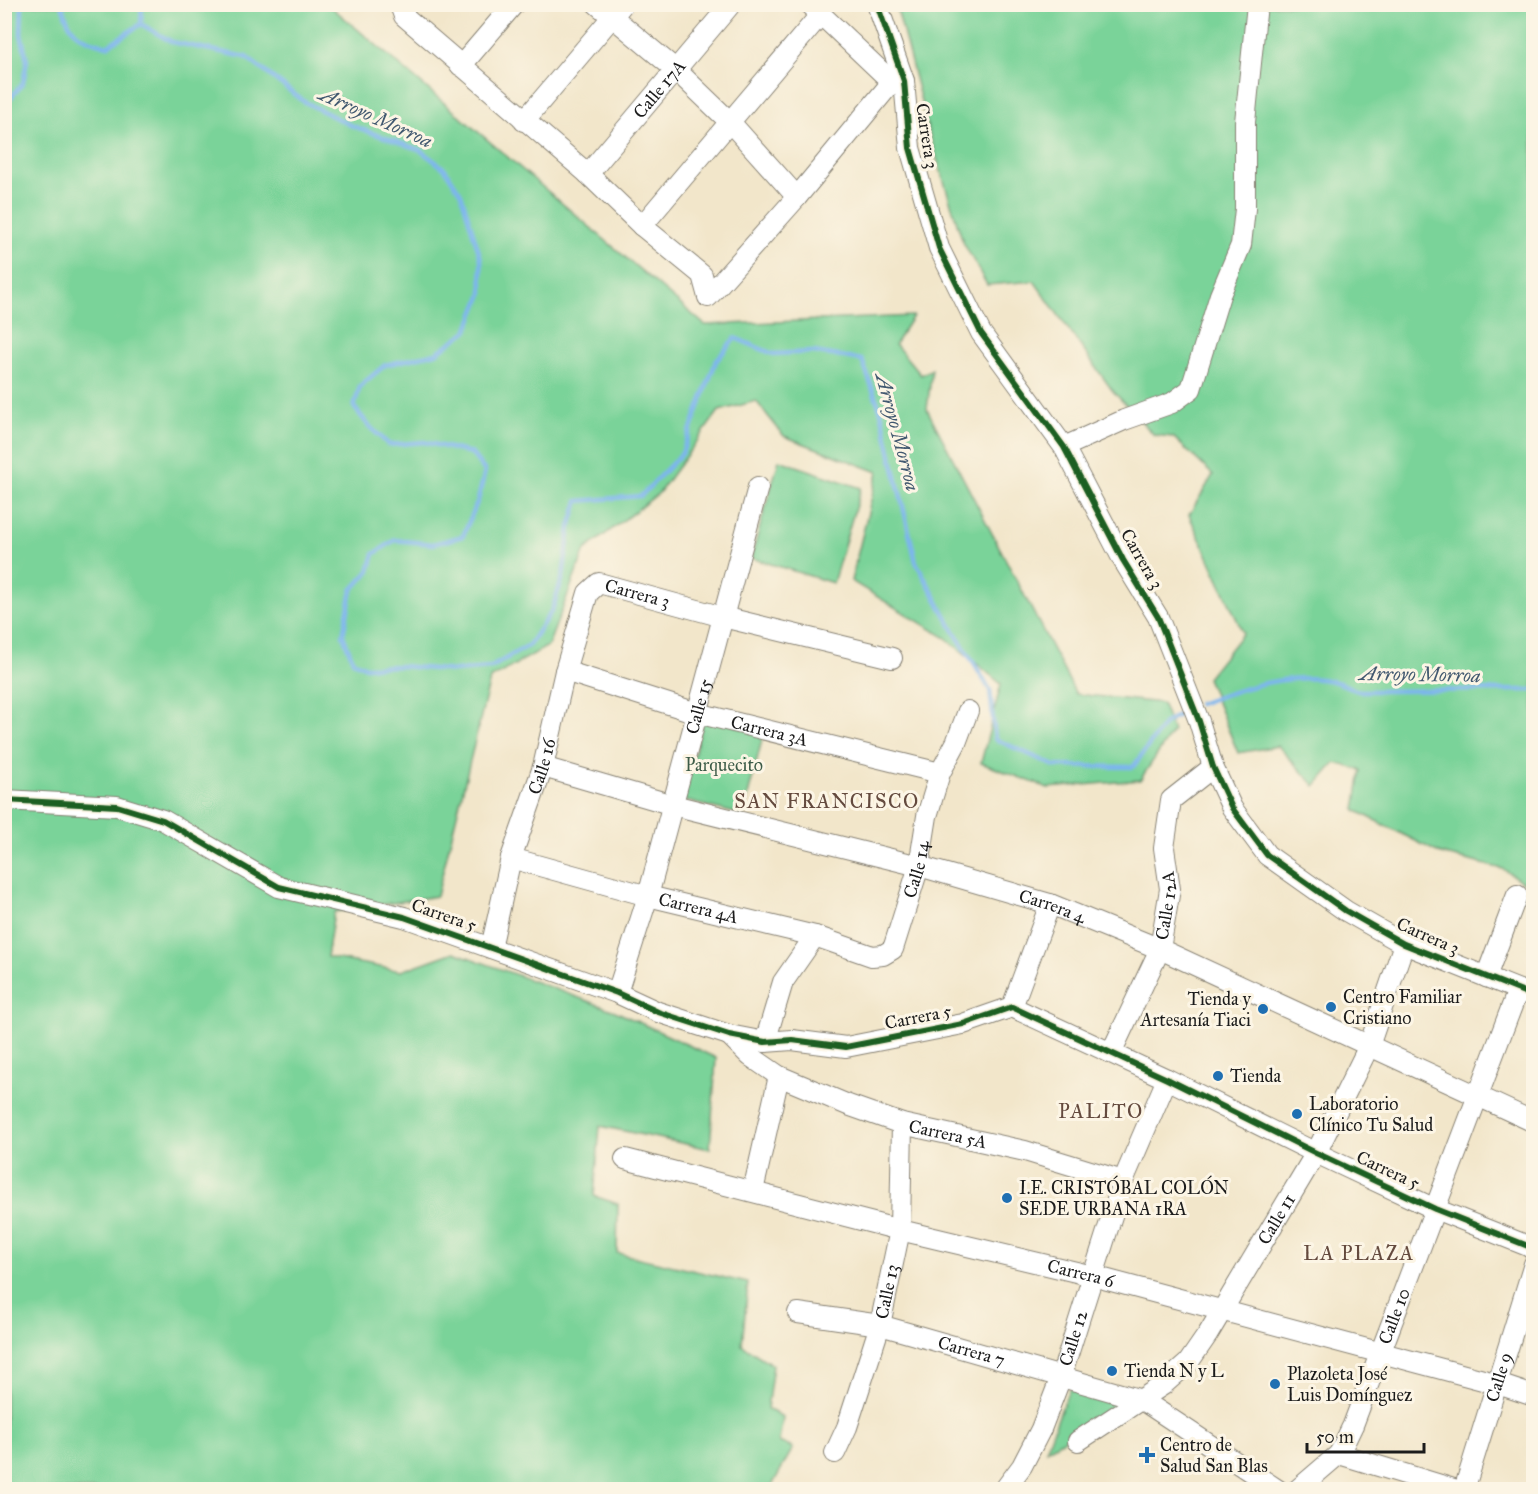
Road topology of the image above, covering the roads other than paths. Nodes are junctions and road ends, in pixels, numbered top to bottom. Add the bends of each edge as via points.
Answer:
1 (403, 4) edge
2 (514, 4) edge
3 (597, 4) edge
4 (731, 4) edge
5 (877, 4) edge
6 (1257, 4) edge
7 (816, 9) edge
8 (618, 11) edge
9 (461, 66) junction
10 (676, 70) junction
11 (898, 82) junction
12 (524, 121) junction
13 (730, 122) junction
14 (588, 174) junction
15 (797, 197) junction
16 (642, 226) junction
17 (1064, 447) junction
18 (758, 487) dead end
19 (593, 587) joint
20 (723, 617) junction
21 (892, 658) dead end
22 (565, 671) junction
23 (968, 711) dead end
24 (697, 713) junction
25 (1213, 766) junction
26 (543, 767) junction
27 (940, 773) junction
28 (4, 800) edge
29 (673, 805) junction
30 (512, 858) junction
31 (919, 866) junction
32 (1517, 895) dead end
33 (648, 896) junction
34 (1050, 904) junction
35 (815, 936) junction
36 (1404, 944) junction
37 (491, 948) junction
38 (1160, 949) junction
39 (884, 956) joint
40 (1486, 977) junction
41 (617, 993) junction
42 (1526, 993) edge
43 (1012, 1007) junction
44 (729, 1035) junction
45 (765, 1042) junction
46 (1370, 1046) junction
47 (1110, 1053) junction
48 (779, 1076) junction
49 (1167, 1078) junction
50 (1478, 1097) junction
51 (1533, 1122) edge
52 (902, 1124) junction
53 (1316, 1153) junction
54 (625, 1159) dead end
55 (1123, 1181) junction
56 (753, 1191) junction
57 (1435, 1209) junction
58 (900, 1230) junction
59 (1533, 1250) edge
60 (1533, 1264) edge
61 (1094, 1276) junction
62 (1224, 1310) junction
63 (798, 1314) dead end
64 (880, 1325) junction
65 (1380, 1353) junction
66 (1061, 1377) junction
67 (1498, 1384) junction
68 (1533, 1396) edge
69 (1142, 1400) junction
70 (1078, 1441) dead end
71 (835, 1453) dead end
72 (1339, 1454) junction
73 (1005, 1489) edge
74 (1278, 1490) edge
75 (1297, 1490) edge
76 (1457, 1490) edge
77 (1464, 1490) edge

1 - 9 street via 404,16
2 - 9 street
3 - 8 street
4 - 10 street, Calle 17A
5 - 11 street, Carrera 3
6 - 17 street via 1245,122 1245,209 1240,245 1191,389 1172,403
7 - 11 street
7 - 13 street
8 - 10 street
8 - 12 street
9 - 12 street
10 - 13 street
10 - 14 street, Calle 17A
11 - 15 street
11 - 17 street, Carrera 3 via 910,148 939,248 981,333
12 - 14 street
13 - 15 street
13 - 16 street
14 - 16 street
15 - 16 street via 708,297 702,275
17 - 25 street, Carrera 3 via 1123,560 1158,617
18 - 20 street, Calle 15
19 - 20 street, Carrera 3 via 599,583
19 - 22 street, Calle 16
20 - 21 street, Carrera 3
20 - 24 street, Calle 15
22 - 24 street, Carrera 3A
22 - 26 street, Calle 16
23 - 27 street, Calle 14
24 - 27 street, Carrera 3A
24 - 29 street, Calle 15
25 - 36 street, Carrera 3 via 1232,808 1267,855 1346,912
25 - 38 street, Calle 12A via 1171,800 1164,848 1170,889
26 - 29 street, Carrera 4
26 - 30 street, Calle 16
27 - 31 street, Calle 14 via 927,816
28 - 37 street, Carrera 5 via 117,806 163,820 279,887 404,917
29 - 31 street, Carrera 4
29 - 33 street, Calle 15
30 - 33 street, Carrera 4A
30 - 37 street, Calle 16
31 - 34 street, Carrera 4
31 - 39 street, Calle 14 via 894,949
32 - 40 street
33 - 35 street, Carrera 4A
33 - 41 street, Calle 15
34 - 38 street, Carrera 4
34 - 43 street
35 - 39 street, Carrera 4A via 872,956
35 - 45 street via 783,982
36 - 40 street, Carrera 3
36 - 46 street, Calle 11
37 - 41 street, Carrera 5
38 - 46 street, Carrera 4
38 - 47 street, Calle 12A
40 - 42 street, Carrera 3
41 - 44 street, Carrera 5 via 658,1012
42 - 50 street, Calle 10
43 - 45 street, Carrera 5 via 963,1024 846,1047 792,1040
43 - 47 street, Carrera 5
44 - 45 street, Carrera 5
44 - 48 street, Carrera 5A
46 - 50 street, Carrera 4
46 - 53 street, Calle 11
47 - 49 street, Carrera 5
48 - 52 street, Carrera 5A
48 - 56 street
49 - 53 street, Carrera 5
49 - 55 street, Calle 12
50 - 51 street, Carrera 4
50 - 57 street, Calle 10
52 - 55 street, Carrera 5A via 1024,1151
52 - 58 street, Calle 13
53 - 57 street, Carrera 5
53 - 62 street, Calle 11
54 - 56 street, Carrera 6
55 - 61 street, Calle 12
56 - 58 street, Carrera 6
57 - 59 street, Carrera 5
57 - 65 street, Calle 10
58 - 61 street, Carrera 6
58 - 64 street, Calle 13
60 - 67 street, Calle 9
61 - 62 street, Carrera 6
61 - 66 street, Calle 12
62 - 65 street, Carrera 6
62 - 69 street, Calle 11 via 1188,1362
63 - 64 street, Carrera 7
64 - 66 street, Carrera 7
64 - 71 street, Calle 13
65 - 67 street, Carrera 6
65 - 72 street, Calle 10
66 - 69 street, Carrera 7
66 - 73 street, Calle 12 via 1041,1429
67 - 68 street, Carrera 6
67 - 77 street, Calle 9
69 - 70 street, Calle 11
69 - 74 street, Carrera 7
72 - 75 street, Calle 10
72 - 76 street

